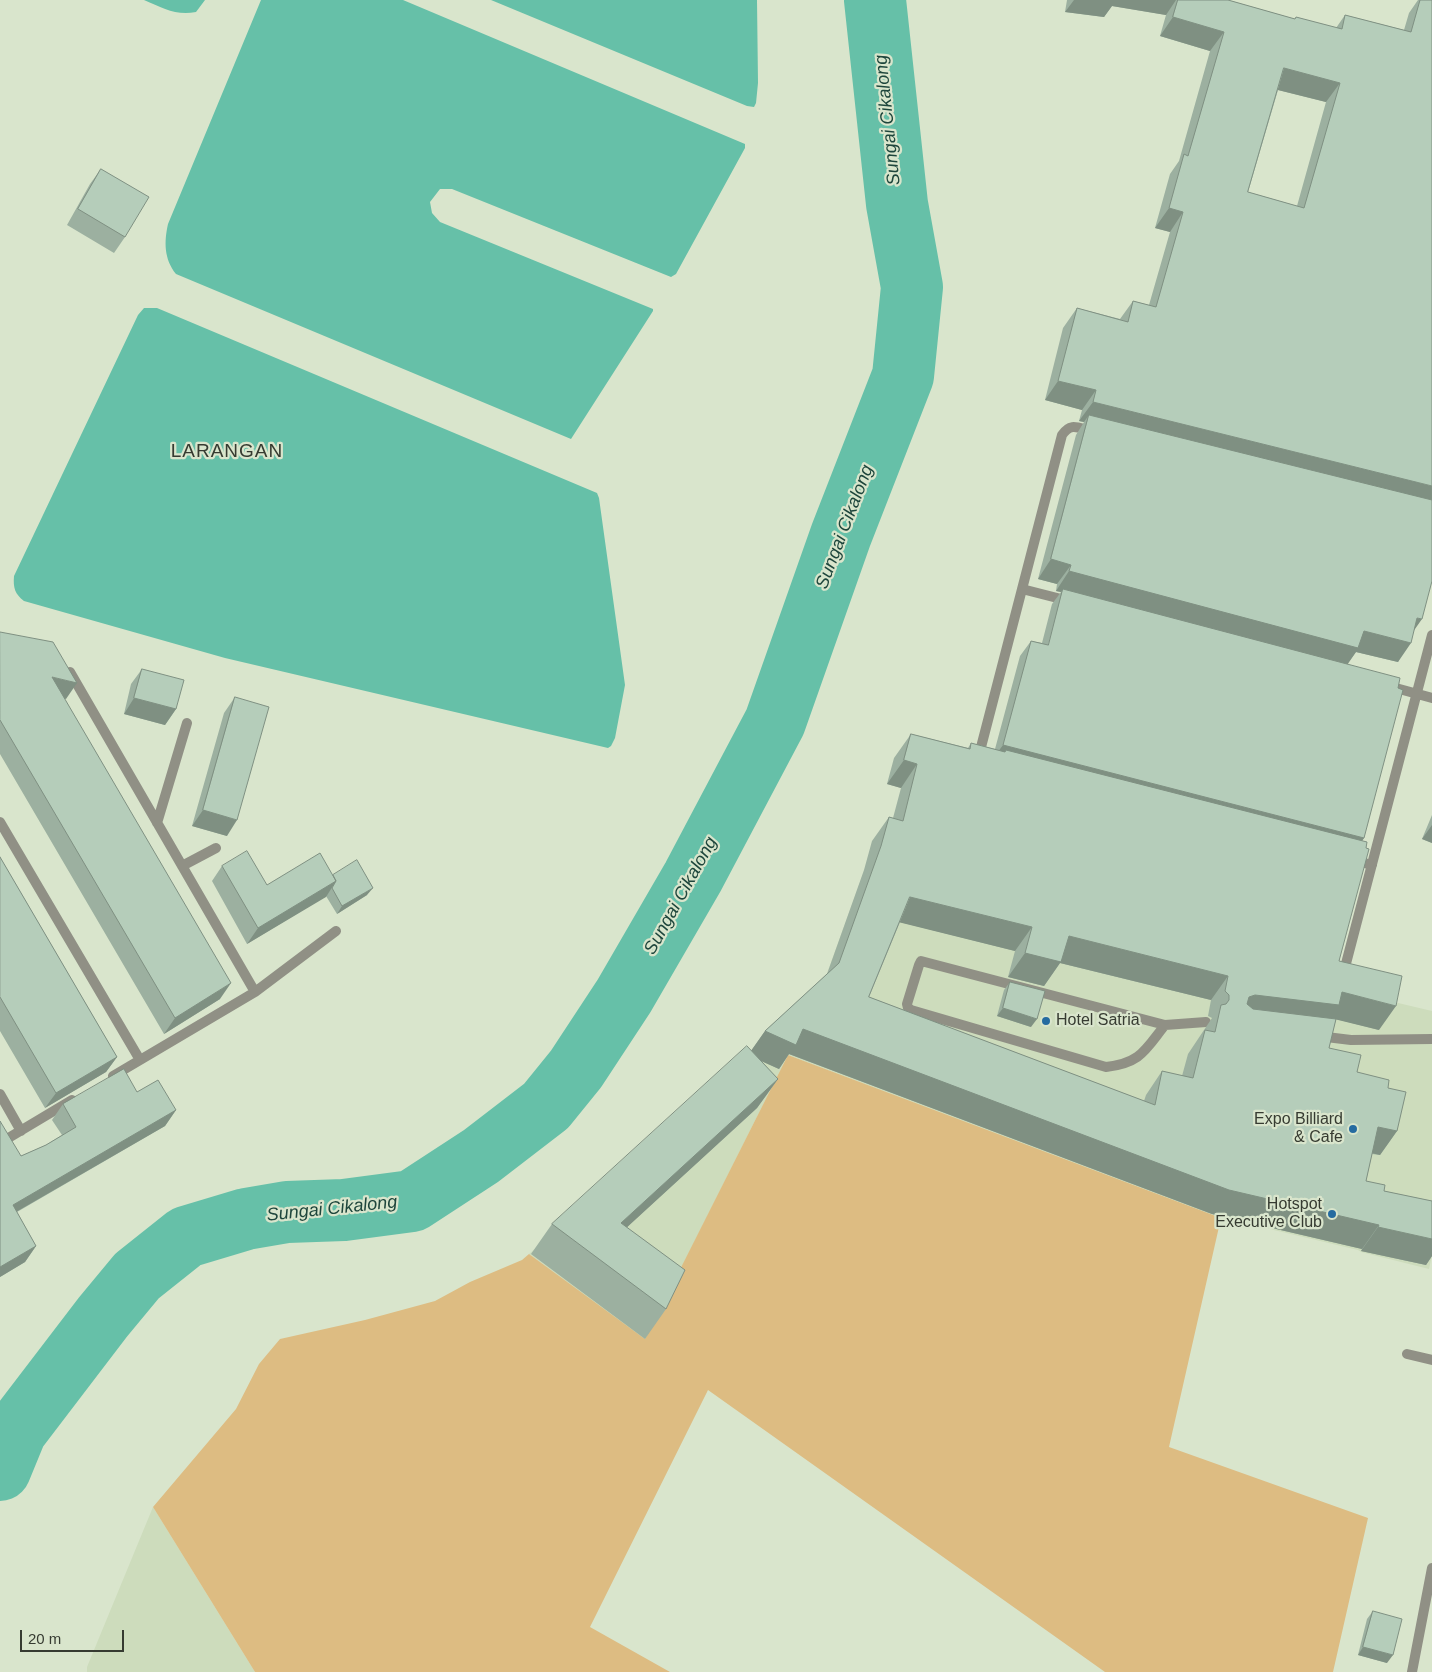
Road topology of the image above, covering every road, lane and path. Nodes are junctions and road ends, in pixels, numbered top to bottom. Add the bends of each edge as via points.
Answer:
1 (1103, 434) edge
2 (1022, 589) junction
3 (1080, 604) edge
4 (1432, 635) edge
5 (67, 666) edge
6 (1379, 684) edge
7 (1417, 694) junction
8 (1432, 698) edge
9 (187, 723) dead end
10 (987, 766) edge
11 (0, 822) edge
12 (157, 823) junction
13 (216, 848) dead end
14 (1343, 857) edge
15 (1372, 864) junction
16 (182, 866) junction
17 (336, 931) dead end
18 (1341, 980) edge
19 (255, 992) junction
20 (1206, 1022) dead end
21 (1165, 1025) junction
22 (1303, 1034) edge
23 (1432, 1039) edge
24 (140, 1060) junction
25 (106, 1080) edge
26 (0, 1094) edge
27 (81, 1095) edge
28 (21, 1130) junction
29 (0, 1143) edge
30 (1407, 1354) dead end
31 (1430, 1360) edge
32 (1432, 1568) edge
33 (1412, 1672) edge

1 - 2 street via 1074,427 1066,429 1062,436
2 - 3 street
2 - 10 street via 980,751
4 - 7 street
5 - 12 street
6 - 7 street
7 - 8 street
7 - 15 street
9 - 12 street
11 - 24 street
12 - 16 street
13 - 16 street
14 - 15 street
15 - 18 street
16 - 19 street
17 - 19 street
19 - 24 street
20 - 21 street
21 - 21 street via 921,961 906,1004 911,1010 1106,1067 1124,1065 1140,1056
22 - 23 street via 1351,1040
24 - 25 street
26 - 28 street
27 - 28 street
28 - 29 street
30 - 31 street
32 - 33 street

